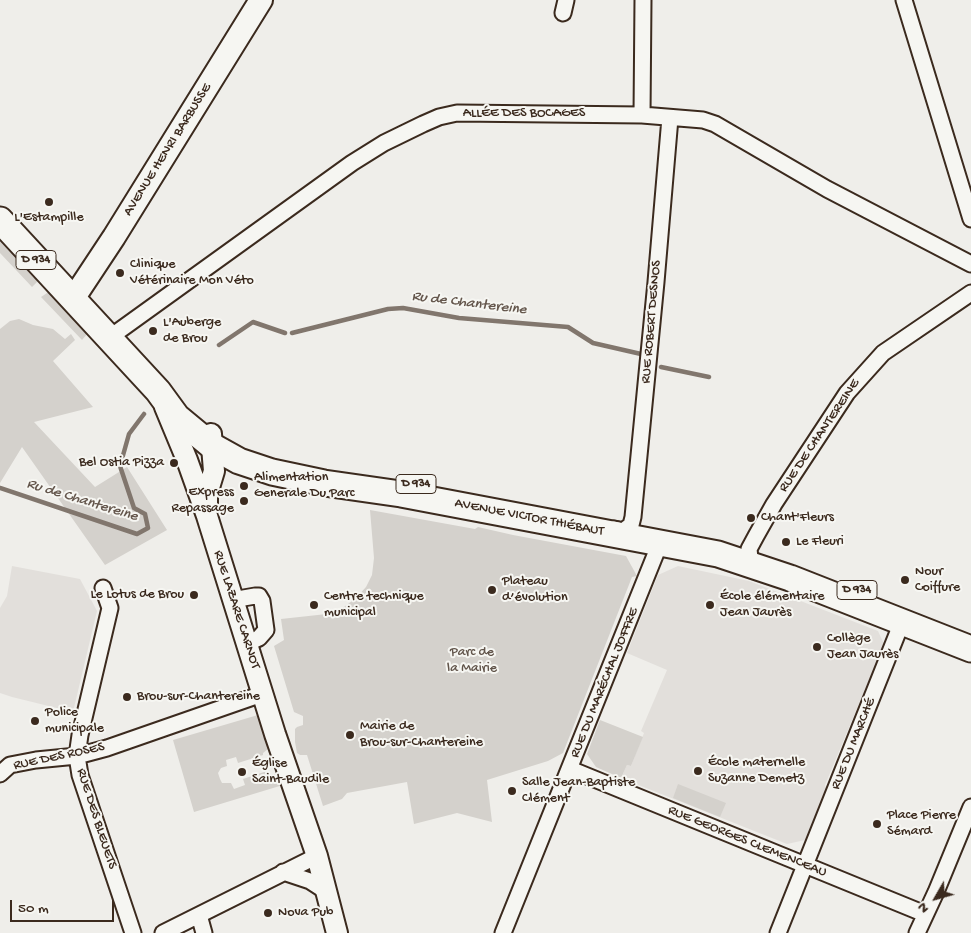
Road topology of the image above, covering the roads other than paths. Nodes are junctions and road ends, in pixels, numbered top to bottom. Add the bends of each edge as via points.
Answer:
1 (261, 0) edge
2 (644, 0) edge
3 (904, 0) edge
4 (642, 115) junction
5 (670, 118) junction
6 (971, 219) edge
7 (0, 220) edge
8 (971, 264) edge
9 (971, 293) edge
10 (73, 299) junction
11 (109, 338) junction
12 (158, 391) junction
13 (211, 437) junction
14 (187, 460) junction
15 (238, 461) junction
16 (214, 471) junction
17 (538, 508) junction
18 (510, 514) junction
19 (207, 516) junction
20 (631, 526) junction
21 (605, 532) junction
22 (660, 543) junction
23 (752, 557) junction
24 (102, 588) dead end
25 (232, 600) junction
26 (902, 622) junction
27 (971, 634) edge
28 (246, 644) junction
29 (971, 649) edge
30 (262, 694) junction
31 (77, 756) junction
32 (570, 769) junction
33 (0, 774) edge
34 (971, 807) edge
35 (317, 856) junction
36 (805, 866) junction
37 (283, 872) junction
38 (327, 892) junction
39 (925, 914) junction
40 (199, 915) junction
41 (133, 933) edge
42 (163, 933) edge
43 (204, 933) edge
44 (337, 933) edge
45 (503, 933) edge
46 (778, 933) edge
47 (917, 933) edge

1 - 10 main road, AVENUE HENRI BARBUSSE
2 - 4 street
3 - 6 street
4 - 5 street, ALLÉE DES BOCAGES
4 - 11 street, ALLÉE DES BOCAGES via 457,113 439,116 352,163
5 - 8 street, ALLÉE DES BOCAGES via 715,124 827,189
5 - 20 street, RUE ROBERT DESNOS
7 - 10 main road, AVENUE VICTOR THIÉBAUT / D 934
9 - 23 street, RUE DE CHANTEREINE via 883,353 847,393 774,504
10 - 11 main road, AVENUE VICTOR THIÉBAUT / D 934
11 - 12 main road, AVENUE VICTOR THIÉBAUT / D 934
12 - 13 main road, AVENUE VICTOR THIÉBAUT / D 934 via 176,417
12 - 14 street, RUE LAZARE CARNOT
13 - 14 street
13 - 15 main road, AVENUE VICTOR THIÉBAUT / D 934
13 - 16 street, RUE LAZARE CARNOT
13 - 17 main road, AVENUE VICTOR THIÉBAUT / D 934 via 295,464 459,491
14 - 19 street, RUE LAZARE CARNOT
15 - 16 street
15 - 18 main road, AVENUE VICTOR THIÉBAUT / D 934 via 324,483
16 - 19 street, RUE LAZARE CARNOT via 207,494
17 - 18 street via 530,512 516,510
17 - 20 main road, AVENUE VICTOR THIÉBAUT / D 934
18 - 21 main road, AVENUE VICTOR THIÉBAUT / D 934
19 - 25 street, RUE LAZARE CARNOT
20 - 21 street via 623,531 612,528
20 - 23 main road, D 934
21 - 22 main road, AVENUE VICTOR THIÉBAUT / D 934
22 - 23 main road, D 934
22 - 32 street, RUE DU MARÉCHAL JOFFRE
23 - 26 main road, D 934
23 - 27 main road, D 934 via 905,607
24 - 31 street, RUE DES BLEUETS via 110,608
25 - 28 street, RUE LAZARE CARNOT
25 - 28 street via 259,596 262,601 266,630 260,638
26 - 29 main road, D 934
26 - 36 street, RUE DU MARCHÉ
28 - 30 street, RUE LAZARE CARNOT
30 - 31 street, RUE DES ROSES
30 - 35 street, RUE LAZARE CARNOT
31 - 33 street, RUE DES ROSES via 21,762 10,765
31 - 41 street, RUE DES BLEUETS via 80,775
32 - 36 street, RUE GEORGES CLEMENCEAU
32 - 45 street, RUE DU MARÉCHAL JOFFRE
34 - 39 street
35 - 37 street
35 - 38 street, RUE LAZARE CARNOT
36 - 39 street, RUE GEORGES CLEMENCEAU
36 - 46 street, RUE DU MARCHÉ
37 - 38 street via 310,881
37 - 40 street
38 - 44 street, RUE LAZARE CARNOT
39 - 47 street
40 - 42 street
40 - 43 street

